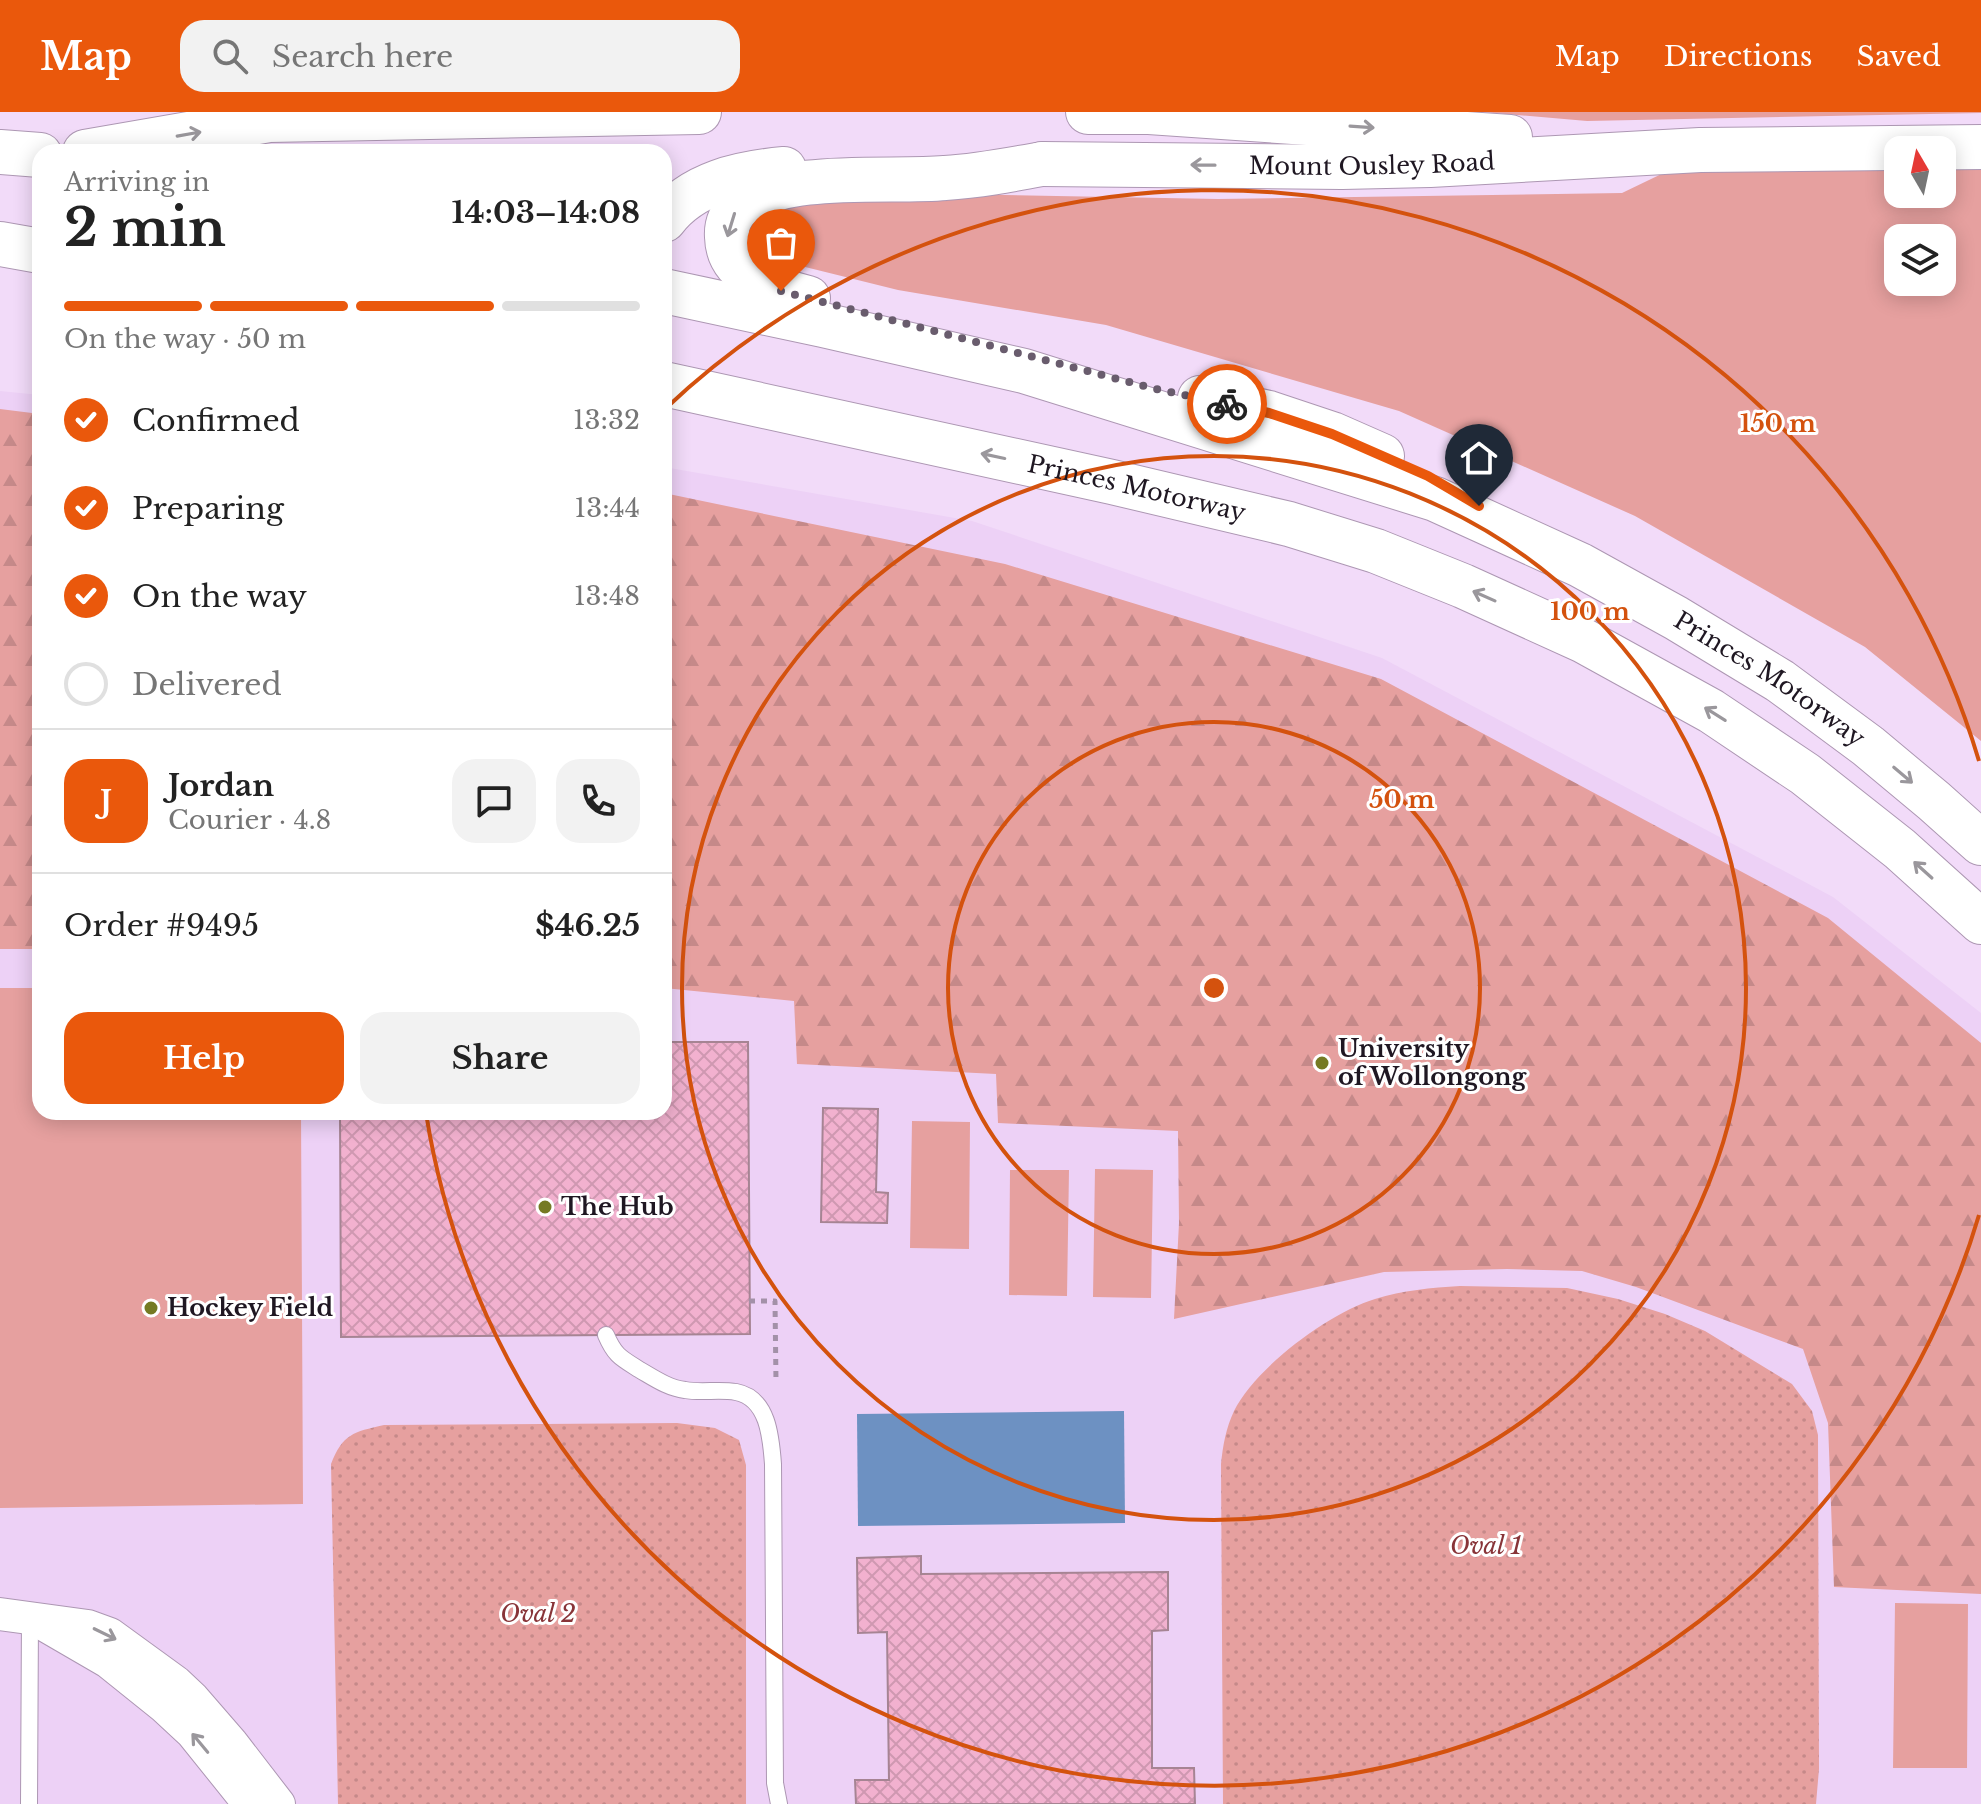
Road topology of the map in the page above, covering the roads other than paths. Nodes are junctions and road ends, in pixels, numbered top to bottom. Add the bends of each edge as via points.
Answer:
1 (699, 112) edge
2 (1088, 112) edge
3 (1149, 133) edge
4 (131, 144) edge
5 (1981, 147) edge
6 (0, 152) edge
7 (32, 154) edge
8 (1042, 164) junction
9 (672, 212) edge
10 (0, 216) edge
11 (32, 220) edge
12 (0, 244) edge
13 (32, 250) edge
14 (672, 293) edge
15 (672, 386) edge
16 (1580, 565) junction
17 (1981, 843) edge
18 (1981, 922) edge
19 (606, 1335) dead end
20 (15, 1615) edge
21 (29, 1804) edge
22 (249, 1804) edge
23 (279, 1804) edge
24 (779, 1804) edge

4 -> 1 main road via 269,120
2 - 3 main road, Mount Ousley Road
3 - 5 main road, Mount Ousley Road via 1342,167 1700,150
3 - 8 main road, Mount Ousley Road
6 - 7 main road
8 - 9 main road via 788,168 724,179
8 -> 16 main road via 955,177 827,181 774,189 739,206 731,217 726,229 730,254 749,275 781,291 1156,389 1269,413 1332,434 1428,476
10 - 11 main road
12 - 13 main road
14 - 16 main road, Princes Motorway via 1024,371 1435,499
18 -> 15 main road, Princes Motorway via 1805,774 1711,711 1584,641 1463,586 1289,524
16 -> 17 main road, Princes Motorway via 1780,681 1868,746
19 - 24 lane via 613,1351 666,1385 736,1392 751,1398 768,1424
20 - 21 lane
22 -> 20 street via 164,1707 108,1662
20 -> 23 street via 110,1634 193,1698

